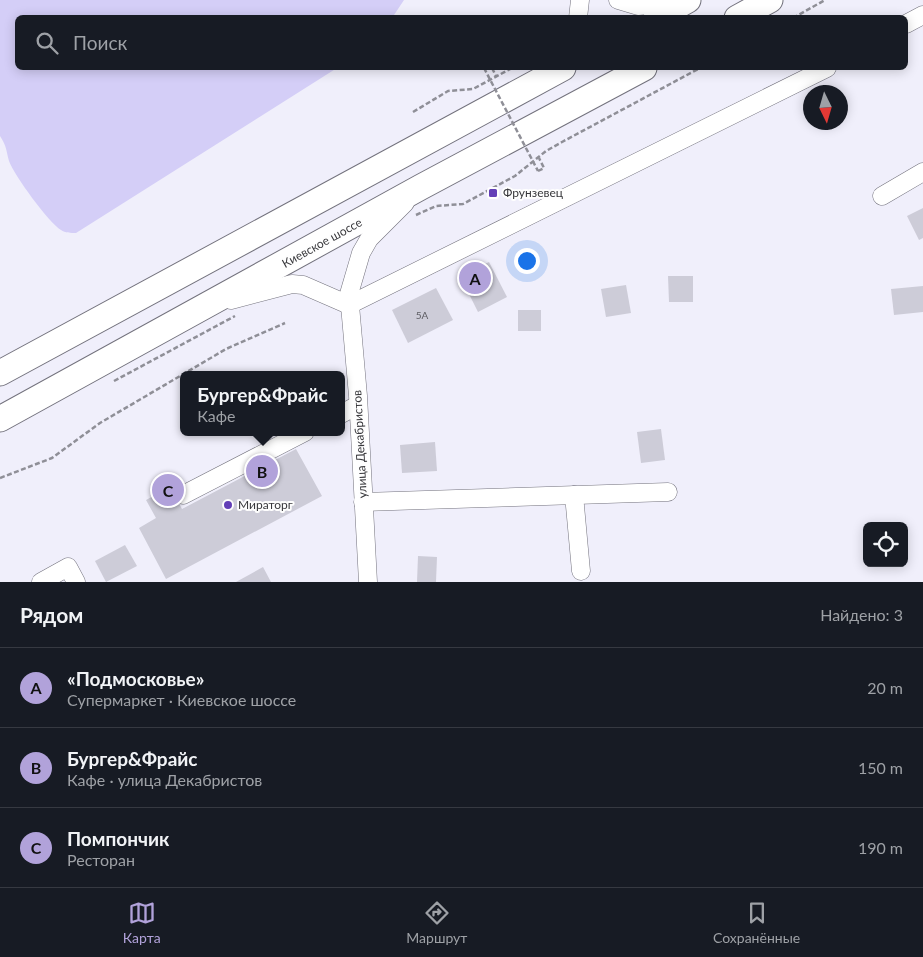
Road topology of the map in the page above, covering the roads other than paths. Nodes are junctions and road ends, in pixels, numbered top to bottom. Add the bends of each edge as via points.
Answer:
1 (580, 0) edge
2 (618, 0) edge
3 (687, 0) edge
4 (770, 0) edge
5 (923, 14) edge
6 (578, 15) edge
7 (661, 15) edge
8 (742, 15) edge
9 (908, 23) edge
10 (557, 70) edge
11 (640, 70) edge
12 (823, 70) edge
13 (545, 74) edge
14 (923, 172) edge
15 (421, 187) junction
16 (882, 196) dead end
17 (354, 271) junction
18 (377, 291) junction
19 (349, 306) junction
20 (202, 310) junction
21 (0, 373) edge
22 (358, 405) junction
23 (345, 412) edge
24 (0, 419) edge
25 (297, 436) edge
26 (668, 492) dead end
27 (574, 494) junction
28 (183, 495) dead end
29 (364, 502) junction
30 (581, 571) dead end
31 (40, 582) edge
32 (76, 582) edge
33 (368, 582) edge

1 - 6 street
2 - 3 street via 646,6
3 - 7 highway
4 - 8 highway
5 - 9 street
10 - 13 highway
11 - 15 highway, Киевское шоссе
12 - 18 street
13 - 21 highway
14 - 16 street
15 - 17 street, улица Декабристов via 369,239
15 - 20 highway, Киевское шоссе
17 - 18 street via 355,281 363,290
17 - 19 street, улица Декабристов
18 - 19 street
19 - 20 street via 303,285 292,284
19 - 22 street, улица Декабристов
20 - 24 highway, Киевское шоссе
22 - 23 street
22 - 29 street, улица Декабристов
25 - 28 street
26 - 27 street
27 - 29 street
27 - 30 street
29 - 33 street, улица Декабристов
31 - 32 street via 68,567

